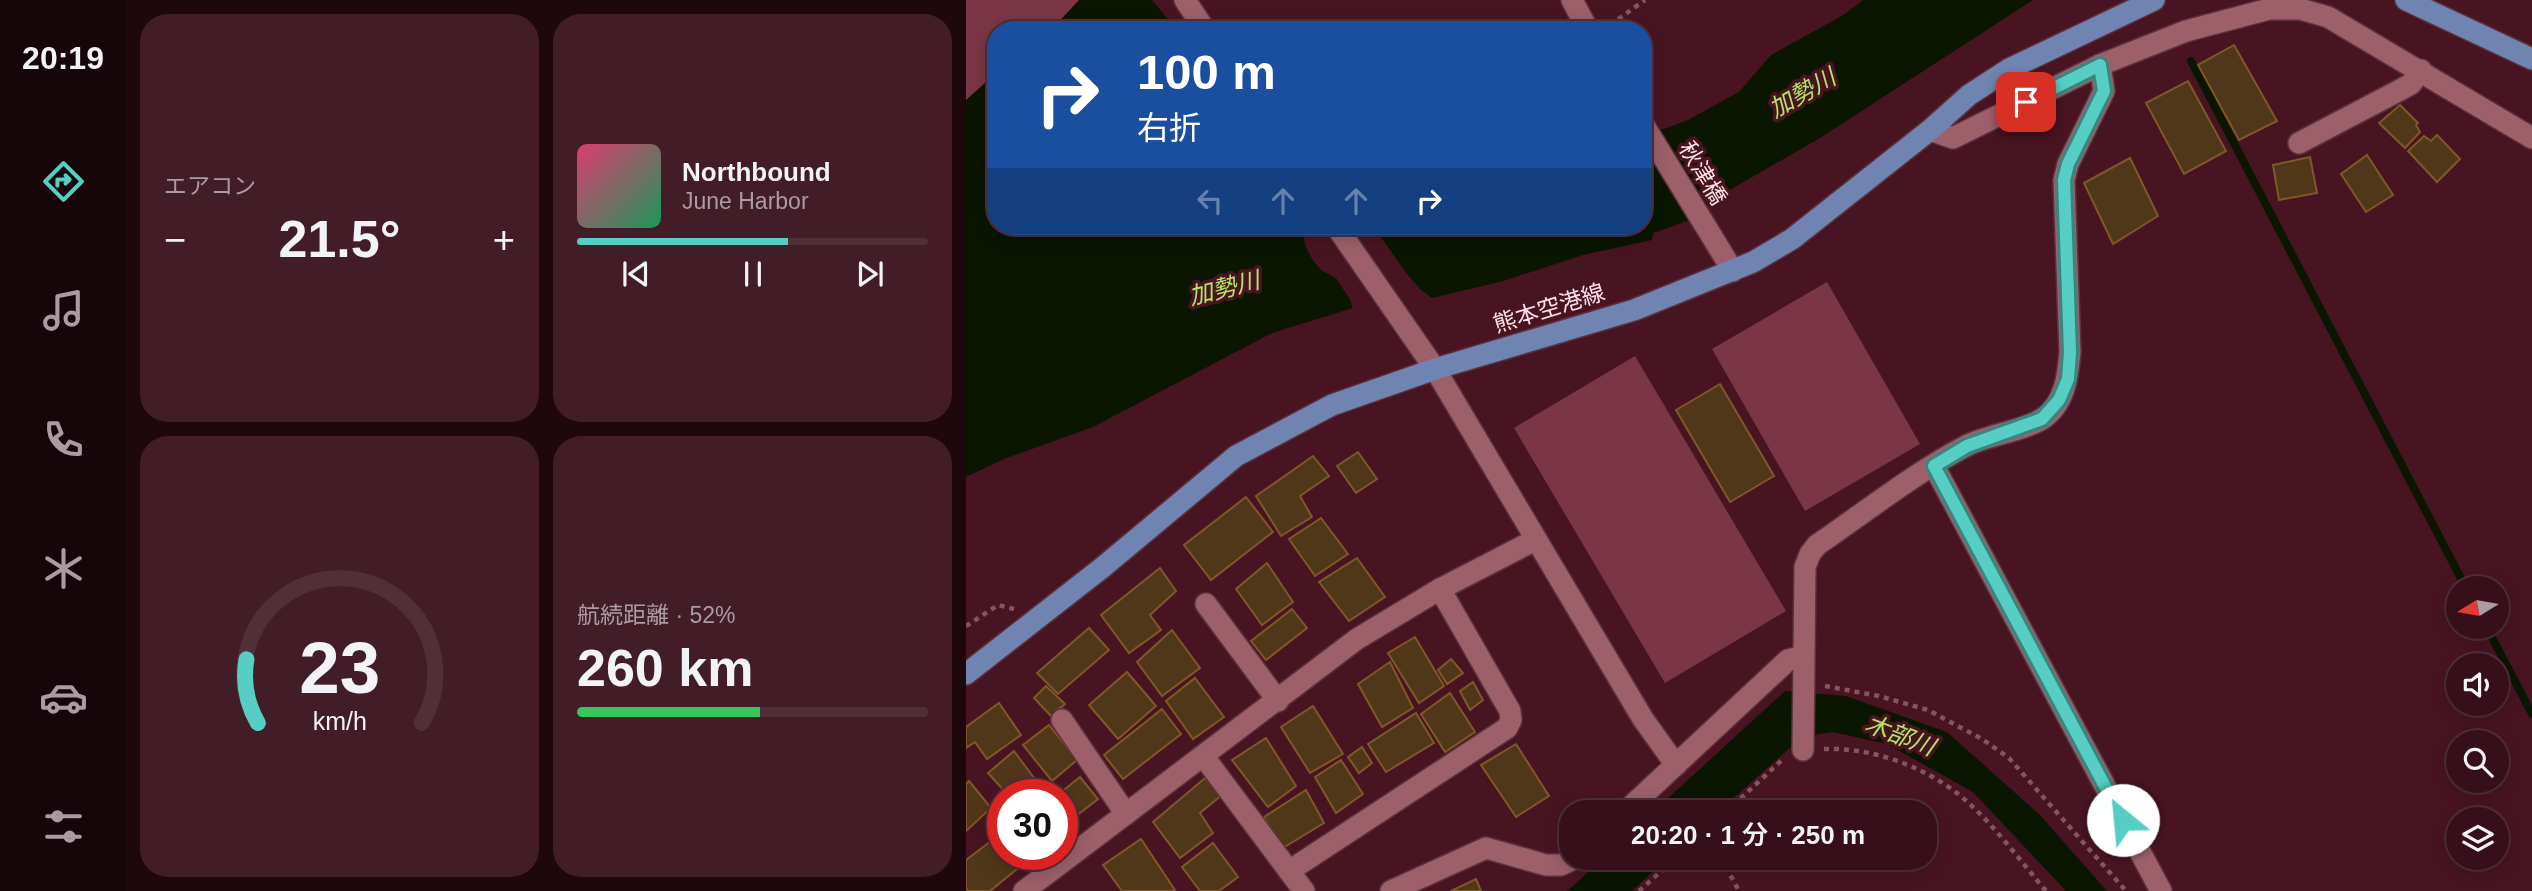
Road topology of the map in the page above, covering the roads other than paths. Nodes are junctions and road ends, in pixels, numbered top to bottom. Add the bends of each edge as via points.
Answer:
1 (1185, 0) edge
2 (1572, 0) edge
3 (2154, 0) edge
4 (2406, 0) edge
5 (1199, 21) edge
6 (1583, 21) edge
7 (2532, 60) edge
8 (2100, 65) junction
9 (2421, 70) junction
10 (1930, 130) junction
11 (2532, 138) edge
12 (1652, 139) edge
13 (2300, 143) dead end
14 (1342, 235) edge
15 (1732, 271) junction
16 (1435, 369) junction
17 (1934, 466) junction
18 (1535, 540) junction
19 (1440, 589) junction
20 (1206, 604) dead end
21 (1803, 656) junction
22 (966, 674) edge
23 (1278, 701) junction
24 (1062, 720) dead end
25 (1803, 748) road end
26 (1204, 757) junction
27 (1676, 765) junction
28 (1638, 800) edge
29 (1126, 814) junction
30 (1559, 865) edge
31 (1289, 871) junction
32 (1024, 891) edge
33 (1304, 891) edge
34 (1391, 891) edge
35 (2161, 891) edge

1 - 5 street
2 - 6 street
3 - 10 main road, 熊本空港線 via 2009,69 1969,95
4 - 7 main road
8 - 9 street via 2186,31 2269,9 2300,9 2328,16
8 - 10 street via 1953,138
8 - 17 street via 2104,91 2064,180 2068,379 2059,400 2042,419 1967,446
9 - 11 street
9 - 13 street via 2411,84
10 - 15 main road, 熊本空港線 via 1792,239
12 - 15 street, 秋津橋
14 - 16 street
15 - 16 main road, 熊本空港線 via 1634,310
16 - 18 street
16 - 22 main road, 熊本空港線 via 1332,405 1236,456
17 - 21 street via 1810,554 1805,567
17 - 35 street
18 - 19 street
18 - 27 street via 1643,719
19 - 23 street via 1357,639
19 - 31 street via 1510,710 1507,728
20 - 23 street
21 - 25 street
21 - 27 street via 1788,660
23 - 26 street
24 - 29 street
26 - 29 street
26 - 31 street
27 - 28 street
29 - 32 street
30 - 34 street via 1486,848
31 - 33 street

